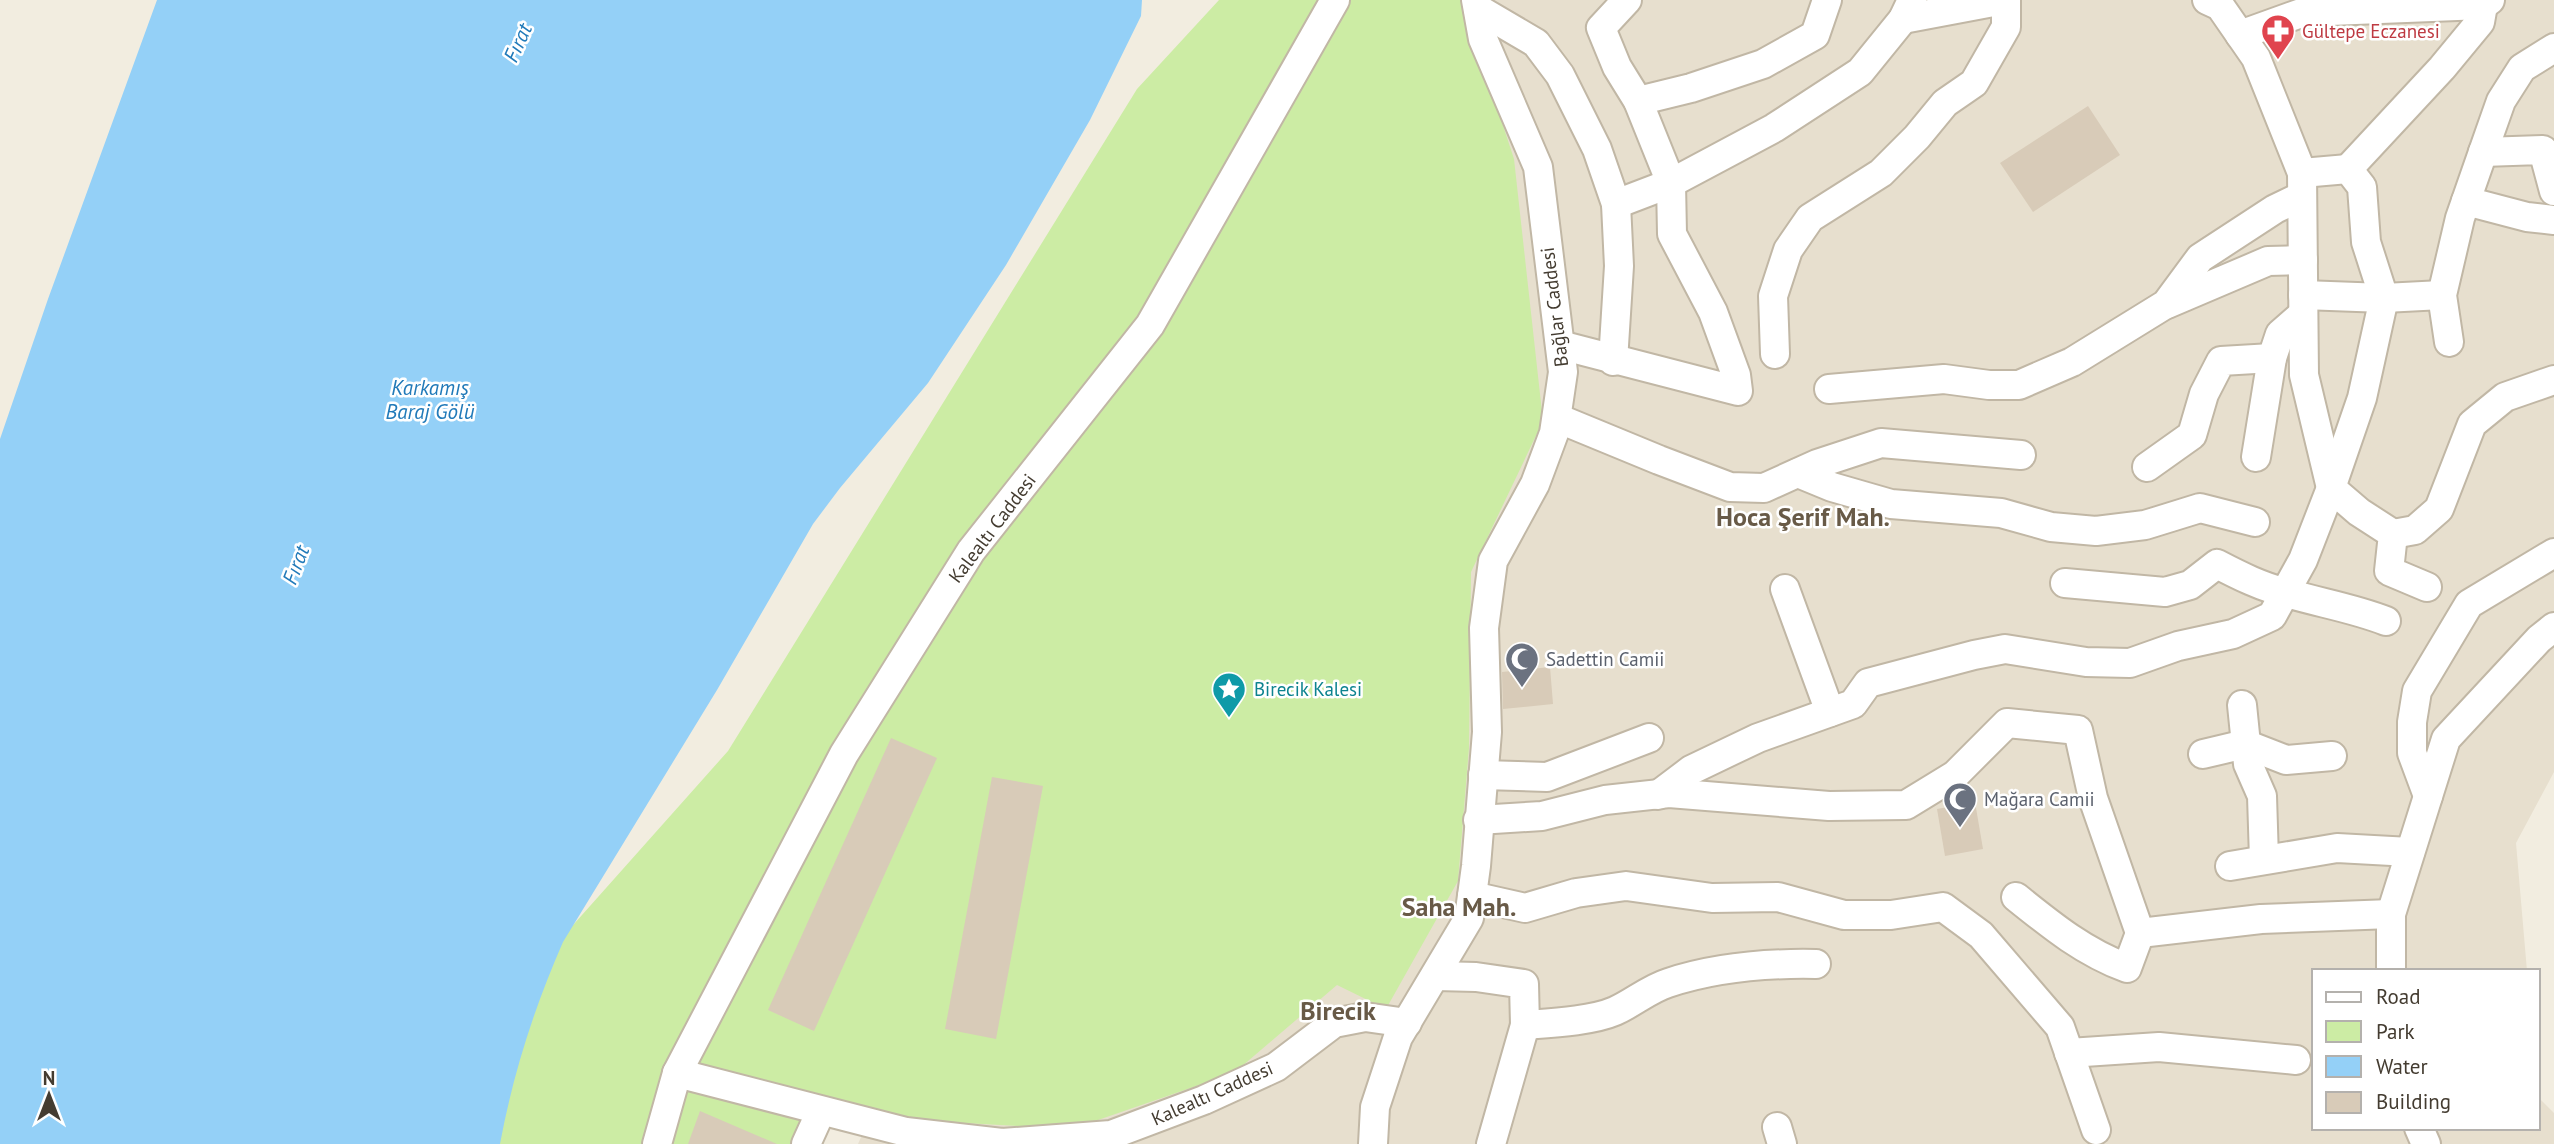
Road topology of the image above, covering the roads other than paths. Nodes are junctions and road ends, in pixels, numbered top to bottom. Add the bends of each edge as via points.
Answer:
1 (1335, 0) edge
2 (1627, 0) edge
3 (1827, 0) edge
4 (2005, 0) edge
5 (2207, 0) edge
6 (2486, 2) edge
7 (1477, 5) edge
8 (1908, 9) edge
9 (2240, 35) junction
10 (2553, 51) edge
11 (1638, 101) junction
12 (2483, 152) junction
13 (2348, 169) junction
14 (1671, 183) junction
15 (2302, 184) junction
16 (2554, 191) edge
17 (2466, 201) junction
18 (1616, 204) junction
19 (2554, 220) edge
20 (2303, 260) junction
21 (2442, 295) junction
22 (2384, 298) junction
23 (2166, 304) junction
24 (2303, 304) junction
25 (2449, 342) dead end
26 (1560, 345) junction
27 (1775, 354) dead end
28 (2272, 358) junction
29 (1614, 361) junction
30 (2554, 380) edge
31 (1829, 388) dead end
32 (1557, 418) junction
33 (2021, 455) dead end
34 (2256, 457) dead end
35 (2147, 467) dead end
36 (1798, 473) junction
37 (2331, 488) junction
38 (2255, 522) dead end
39 (2393, 534) junction
40 (2554, 553) edge
41 (2065, 583) dead end
42 (2427, 587) dead end
43 (1785, 589) dead end
44 (2286, 593) junction
45 (2386, 621) dead end
46 (2554, 627) edge
47 (2242, 705) dead end
48 (1830, 712) junction
49 (1649, 737) dead end
50 (2245, 744) junction
51 (2203, 754) dead end
52 (2332, 755) dead end
53 (1483, 775) junction
54 (1658, 795) junction
55 (2428, 796) junction
56 (1478, 820) junction
57 (2410, 852) junction
58 (2264, 859) junction
59 (2230, 866) dead end
60 (1472, 896) junction
61 (2016, 897) dead end
62 (2391, 914) junction
63 (2140, 933) junction
64 (1816, 964) dead end
65 (2391, 969) edge
66 (1436, 976) junction
67 (1407, 1023) junction
68 (1525, 1025) junction
69 (2069, 1053) junction
70 (2296, 1060) dead end
71 (677, 1073) junction
72 (821, 1111) junction
73 (2096, 1130) dead end
74 (932, 1140) edge
75 (657, 1144) edge
76 (806, 1144) edge
77 (1002, 1144) edge
78 (1373, 1144) edge
79 (1491, 1144) edge

1 - 71 street, Kalealtı Caddesi via 1150,326 971,551 844,754
2 - 11 street via 1601,28
3 - 11 street via 1815,35 1763,64
4 - 8 street
4 - 27 street via 2006,27 1974,83 1945,103 1881,173 1810,218 1788,250 1773,296
5 - 9 street via 2220,6
6 - 9 street via 2304,12
6 - 13 street via 2480,22 2442,68
7 - 18 street via 1536,43 1560,75 1597,149
7 - 26 street, Bağlar Caddesi via 1483,38 1538,167
8 - 14 street via 1860,72 1774,128
9 - 15 street via 2256,58
10 - 12 street via 2522,68 2501,101
11 - 14 street
12 - 16 street via 2543,150
12 - 17 street
13 - 15 street
13 - 22 street via 2362,187 2366,242
14 - 18 street
14 - 29 street via 1672,234 1713,312 1737,375 1738,391
15 - 20 street
15 - 23 street via 2275,209 2200,258
17 - 19 street
17 - 21 street
18 - 29 street via 1619,266
20 - 23 street via 2268,261
20 - 24 street
21 - 22 street
21 - 25 street
22 - 24 street
22 - 37 street via 2362,398
23 - 31 street via 2072,362 2019,385 1944,379
24 - 28 street via 2280,334
24 - 37 street via 2304,375
26 - 29 street
26 - 32 street, Bağlar Caddesi via 1563,372
28 - 34 street
28 - 35 street via 2221,361 2204,394 2192,435
30 - 39 street via 2505,397 2472,424 2439,509 2415,530
32 - 36 street via 1730,487 1764,488
32 - 53 street, Bağlar Caddesi via 1535,484 1493,561 1484,628 1487,732
33 - 36 street via 1881,443
36 - 38 street via 1891,504 2000,513 2051,527 2096,531 2145,525 2200,508
37 - 39 street
37 - 44 street
39 - 42 street via 2389,571
40 - 55 street via 2469,604 2417,691 2412,753
41 - 44 street via 2165,592 2190,585 2217,564
43 - 48 street
44 - 45 street
44 - 48 street via 2272,615 2233,634 2130,663 2086,662 2005,649 1868,683 1853,704
46 - 55 street via 2446,739
47 - 50 street
48 - 54 street via 1758,737 1702,764
49 - 53 street via 1547,777
50 - 51 street
50 - 52 street via 2286,760
50 - 58 street via 2262,796
53 - 56 street, Bağlar Caddesi
54 - 56 street via 1605,800 1542,816
54 - 63 street via 1829,806 1906,805 1955,775 2007,723 2078,730 2093,798
55 - 57 street
56 - 60 street, Bağlar Caddesi
57 - 58 street via 2337,848
57 - 62 street
58 - 59 street
60 - 66 street, Bağlar Caddesi via 1469,918
60 - 69 street via 1525,908 1576,893 1626,886 1712,898 1778,897 1844,915 1891,915 1943,907 1981,935 2060,1027
61 - 63 street via 2072,942 2127,968
62 - 63 street via 2261,919
62 - 65 street
64 - 68 street via 1712,970 1664,984 1614,1012
66 - 67 street, Bağlar Caddesi
66 - 68 street via 1524,984
67 - 77 street, Kalealtı Caddesi via 1365,1017 1334,1023 1276,1067 1111,1135
67 - 78 street, Bağlar Caddesi via 1375,1107
68 - 79 street
69 - 70 street via 2159,1047
69 - 73 street
71 - 72 street, Kalealtı Caddesi
71 - 75 street, Kalealtı Caddesi
72 - 74 street, Kalealtı Caddesi
72 - 76 street
74 - 77 street, Kalealtı Caddesi

